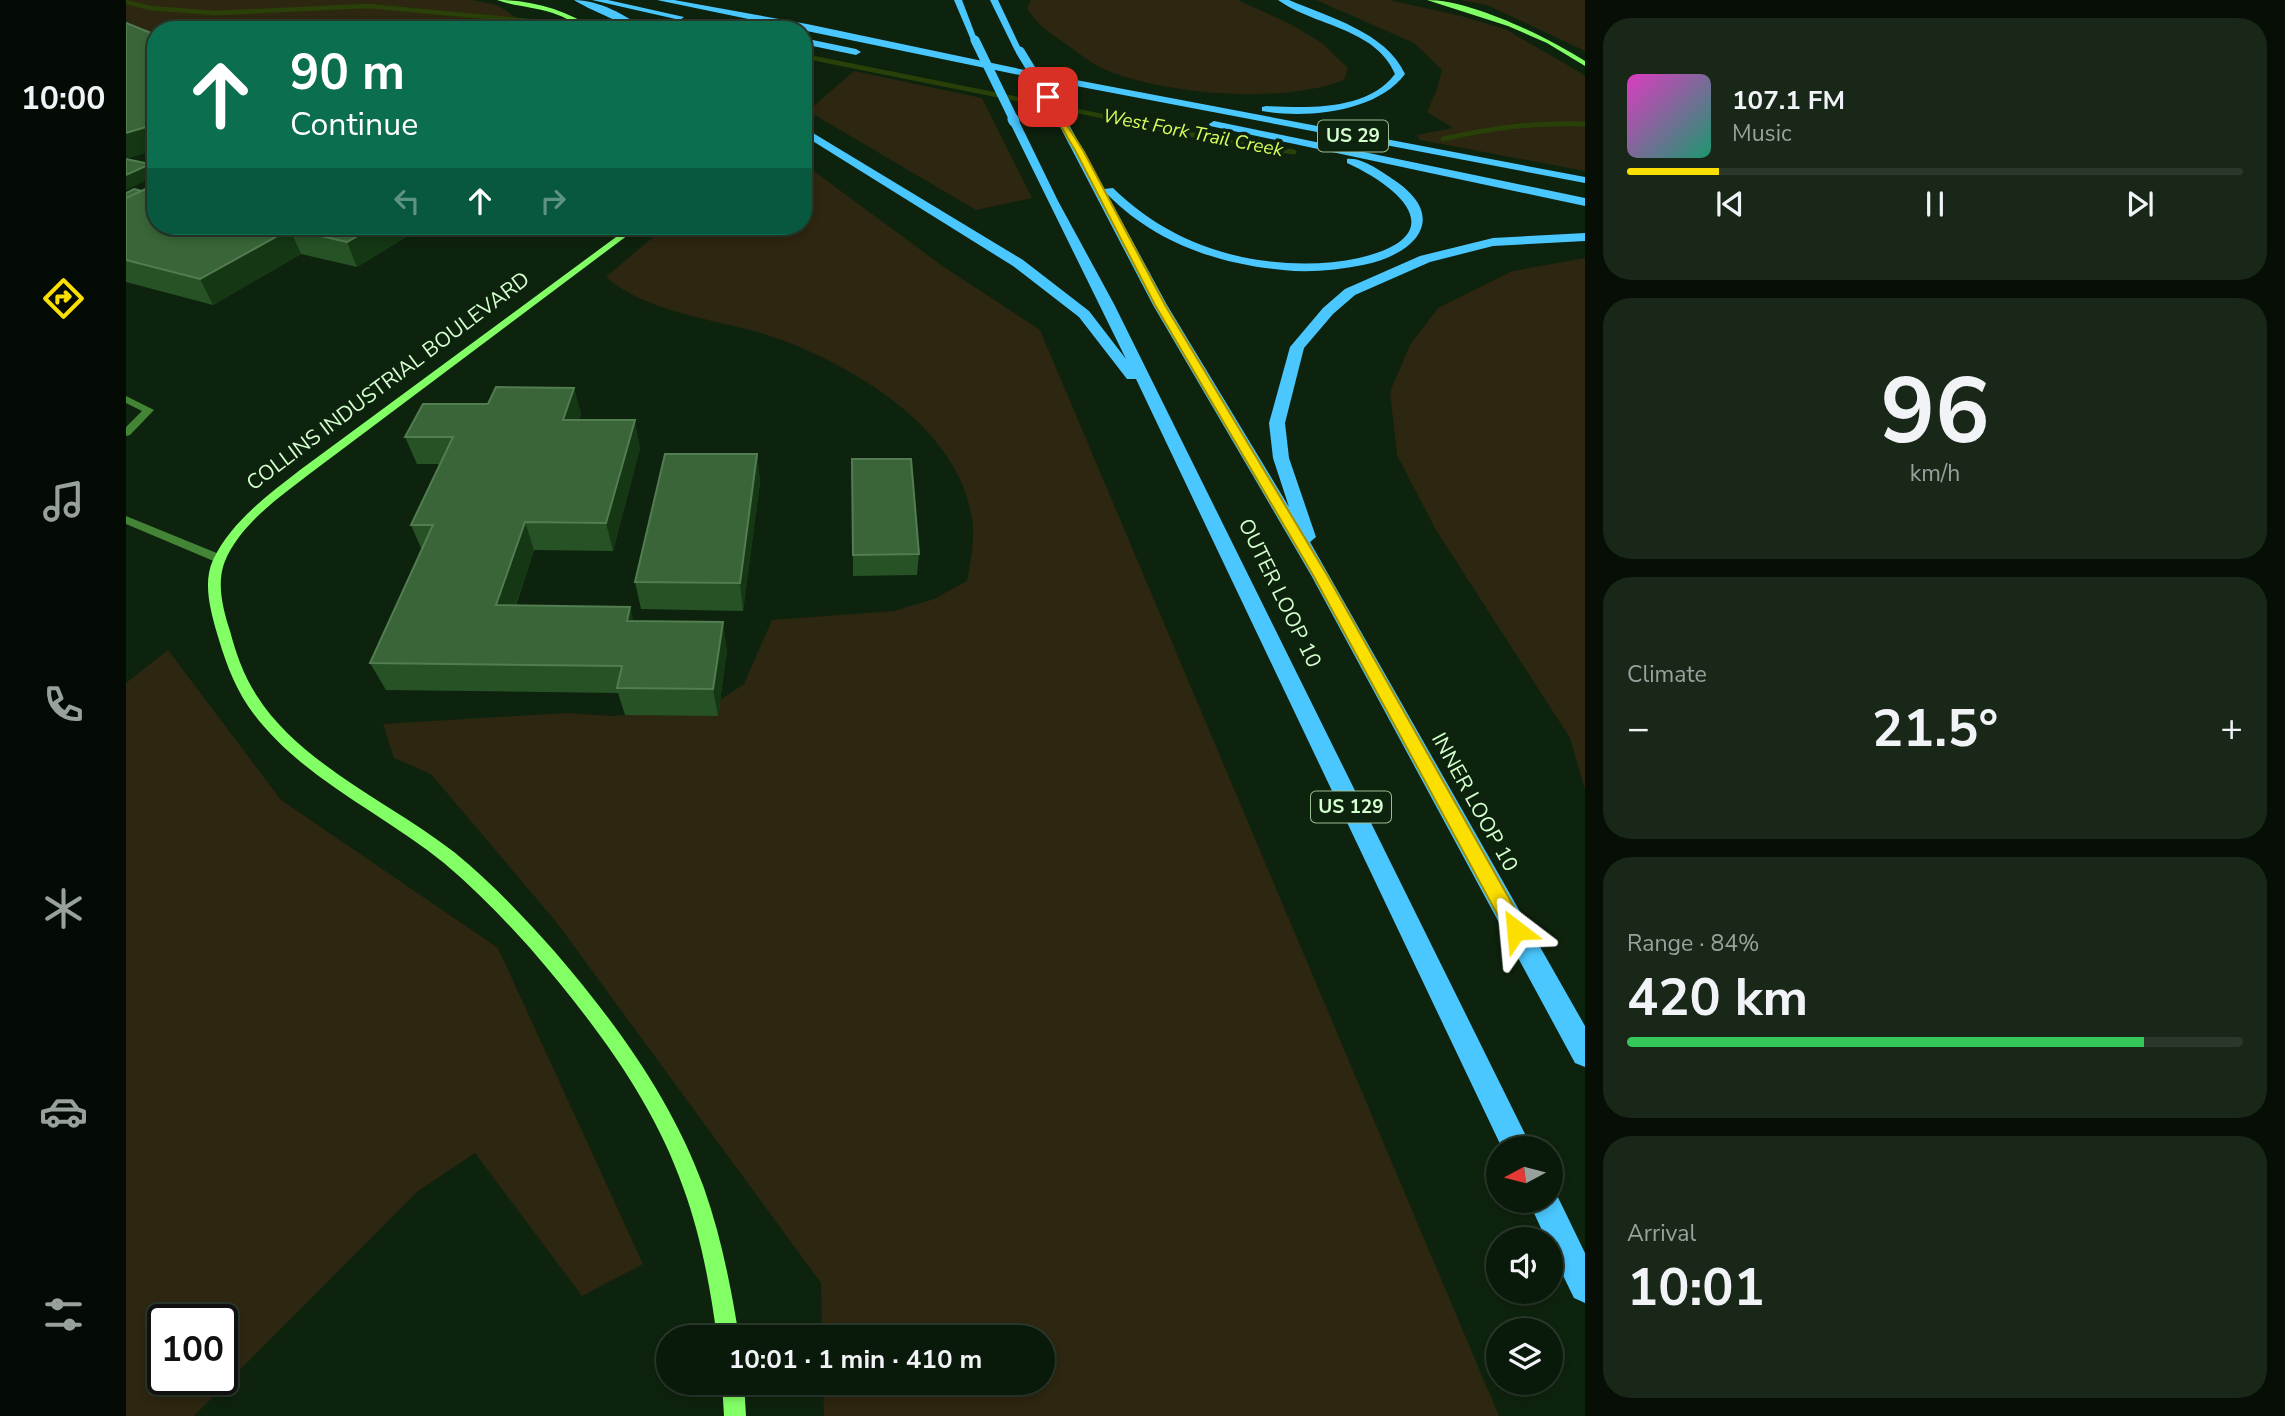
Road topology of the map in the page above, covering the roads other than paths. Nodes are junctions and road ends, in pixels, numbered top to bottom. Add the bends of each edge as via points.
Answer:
1 (500, 0) edge
2 (579, 0) edge
3 (596, 0) edge
4 (662, 0) edge
5 (957, 0) edge
6 (994, 0) edge
7 (1000, 0) edge
8 (1282, 0) edge
9 (1430, 0) edge
10 (751, 4) dead end
11 (691, 19) dead end
12 (1004, 19) junction
13 (577, 21) edge
14 (627, 21) edge
15 (775, 21) edge
16 (788, 21) edge
17 (812, 28) edge
18 (812, 43) edge
19 (869, 54) dead end
20 (1585, 64) edge
21 (985, 77) dead end
22 (1012, 83) dead end
23 (1025, 85) dead end
24 (1121, 91) junction
25 (1065, 94) dead end
26 (1200, 121) dead end
27 (812, 136) edge
28 (1307, 143) junction
29 (1080, 152) junction
30 (1585, 180) edge
31 (1585, 202) edge
32 (624, 235) edge
33 (1585, 237) edge
34 (126, 399) edge
35 (126, 433) edge
36 (1185, 467) junction
37 (126, 520) edge
38 (220, 559) junction
39 (1320, 575) junction
40 (1585, 1053) edge
41 (1511, 1136) edge
42 (1549, 1213) edge
43 (1585, 1287) edge
44 (726, 1325) edge
45 (734, 1395) edge
46 (735, 1416) edge

1 - 13 street via 550,10
2 - 14 highway
3 - 11 highway
4 - 15 highway, US 29
5 - 36 highway, OUTER LOOP 10 / US 129, bridge
6 - 12 highway
7 - 12 highway
8 - 24 highway via 1387,52 1399,67 1397,81 1373,98 1302,109 1248,108
9 - 20 street via 1507,22
10 - 16 highway
12 - 29 highway, bridge
17 - 24 highway, US 29
18 - 19 highway
21 - 22 highway
23 - 25 highway
24 - 30 highway, US 29
26 - 28 highway, US 29
27 - 36 highway via 1018,262 1084,314 1134,379
28 - 29 highway via 1376,172 1398,187 1416,208 1419,225 1414,235 1379,256 1328,265 1275,264 1214,254 1158,233 1138,220 1122,207
28 - 31 highway, US 29
29 - 39 highway via 1160,305
32 - 38 street, COLLINS INDUSTRIAL BOULEVARD via 252,514
33 - 39 highway via 1493,242 1407,266 1350,292 1297,347 1278,422 1281,458
34 - 35 street via 149,410
36 - 41 highway, OUTER LOOP 10 / US 129
37 - 38 street
38 - 44 street, COLLINS INDUSTRIAL BOULEVARD via 213,586 223,639 233,666 266,719 317,768 386,810 449,858 515,920 580,995 643,1088 674,1141 699,1203
39 - 40 highway, INNER LOOP 10
42 - 43 highway
45 - 46 street

